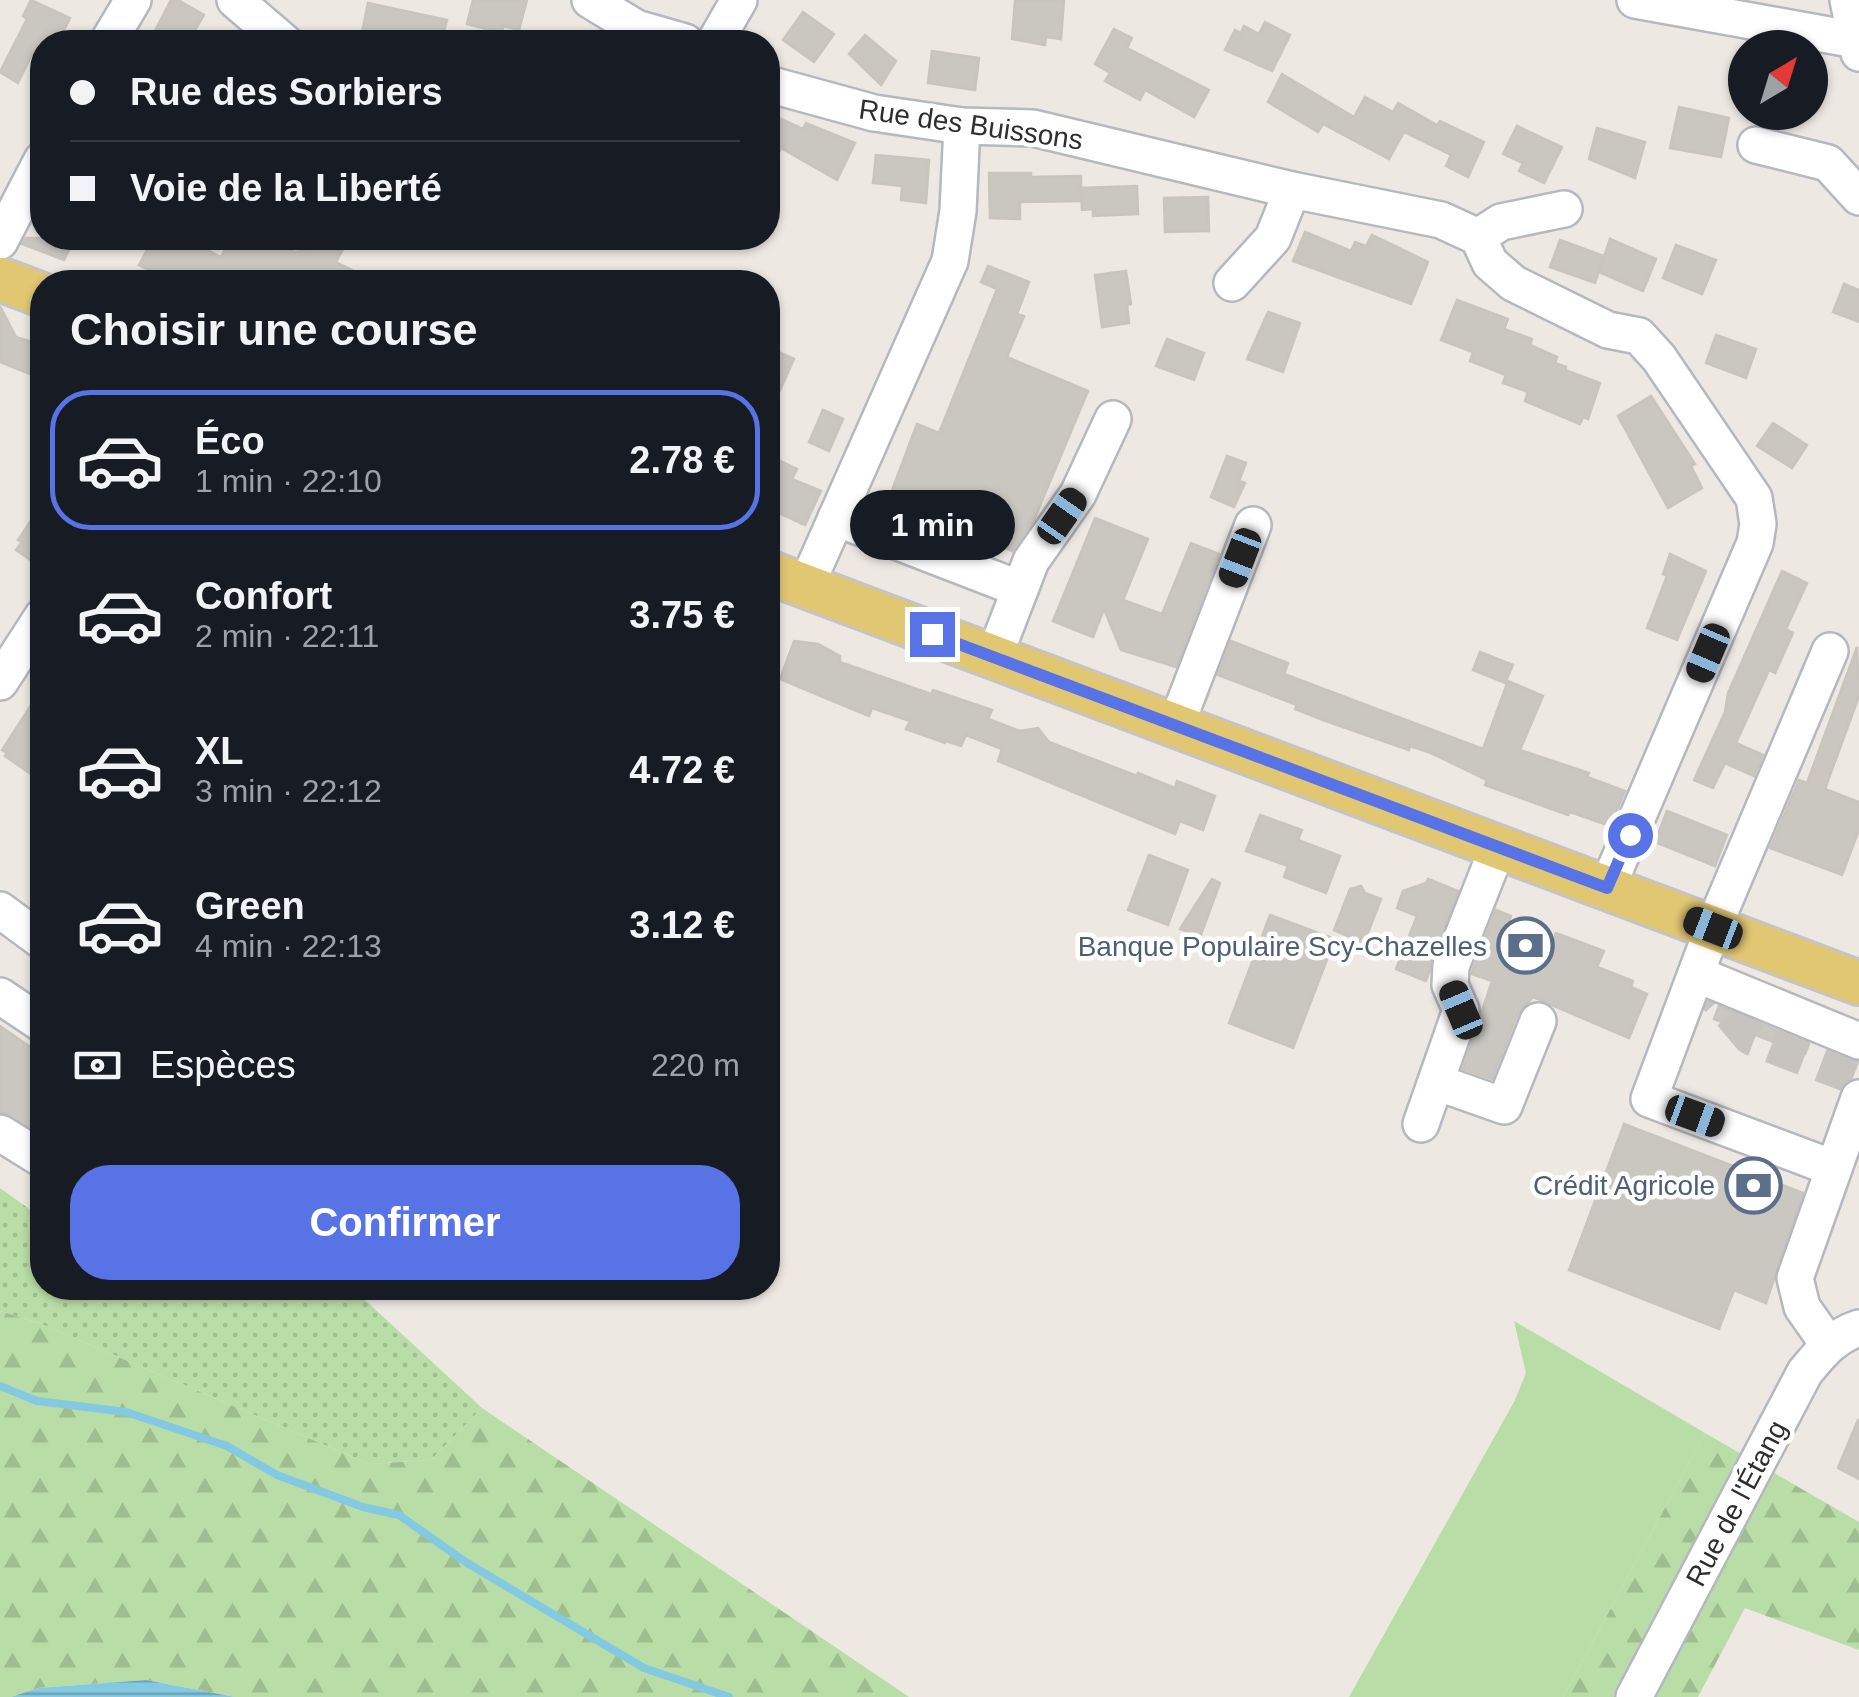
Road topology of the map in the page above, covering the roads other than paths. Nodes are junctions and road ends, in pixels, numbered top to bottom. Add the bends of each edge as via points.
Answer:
1 (132, 0) edge
2 (235, 0) edge
3 (590, 0) edge
4 (738, 0) edge
5 (1635, 0) edge
6 (1848, 0) edge
7 (115, 30) edge
8 (270, 30) edge
9 (643, 30) edge
10 (722, 30) edge
11 (1858, 42) edge
12 (780, 87) edge
13 (962, 126) junction
14 (1756, 146) dead end
15 (30, 183) edge
16 (1292, 190) junction
17 (1859, 196) edge
18 (1564, 209) dead end
19 (1478, 238) junction
20 (0, 242) edge
21 (0, 279) edge
22 (1232, 282) dead end
23 (30, 290) edge
24 (1113, 419) dead end
25 (836, 518) junction
26 (1253, 525) dead end
27 (787, 579) edge
28 (1020, 590) junction
29 (30, 636) edge
30 (1830, 651) dead end
31 (994, 657) junction
32 (0, 682) edge
33 (1176, 726) junction
34 (1498, 847) junction
35 (1607, 888) junction
36 (0, 910) edge
37 (1713, 928) junction
38 (30, 931) edge
39 (1696, 974) junction
40 (1859, 983) edge
41 (0, 996) edge
42 (30, 1016) edge
43 (1538, 1022) dead end
44 (1859, 1041) edge
45 (1436, 1082) junction
46 (1856, 1108) edge
47 (1421, 1124) dead end
48 (0, 1133) edge
49 (30, 1152) edge
50 (1833, 1168) junction
51 (1844, 1336) edge
52 (1634, 1697) edge

1 - 7 street
2 - 8 street
3 - 9 street
4 - 10 street
5 - 11 street
6 - 11 street
12 - 13 street, Rue des Buissons
13 - 16 street, Rue des Buissons via 1033,128
13 - 25 street via 950,261
14 - 17 street via 1828,163
15 - 20 street
16 - 19 street, Rue des Buissons via 1442,220
16 - 22 street via 1273,238
18 - 19 street via 1502,222
19 - 35 street via 1490,264 1513,282 1608,330 1640,336 1757,510 1755,544
21 - 23 main road
24 - 28 street via 1078,494 1031,561
25 - 27 street
25 - 28 street
26 - 33 street
27 - 31 main road
28 - 31 street
29 - 32 street
30 - 37 street
31 - 33 main road
33 - 34 main road
34 - 35 main road
34 - 45 street via 1451,966 1450,985 1461,1010
35 - 37 main road
36 - 38 street
37 - 39 street
37 - 40 main road
39 - 44 street
39 - 50 street via 1650,1099
41 - 42 street
43 - 45 street via 1504,1106
45 - 47 street
46 - 50 street
48 - 49 street
50 - 51 street via 1795,1278 1802,1307
51 - 52 street, Rue de l'Étang via 1804,1372

